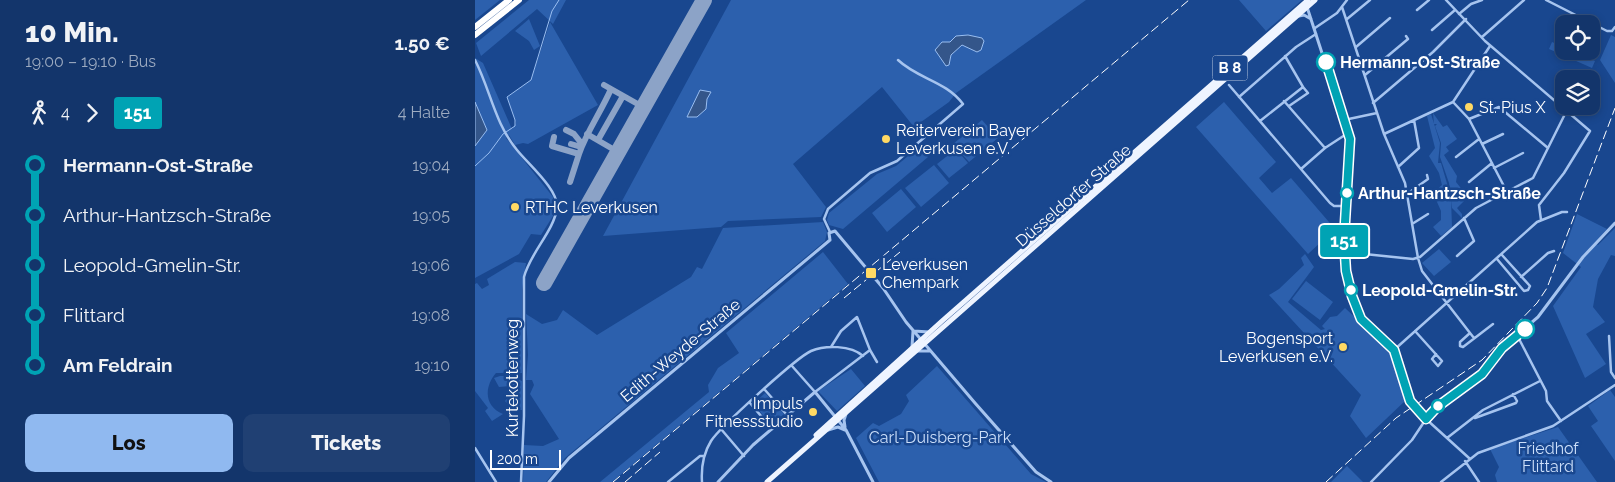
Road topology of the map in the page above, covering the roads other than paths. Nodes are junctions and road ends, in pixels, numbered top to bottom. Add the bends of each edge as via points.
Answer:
1 (509, 0) edge
2 (519, 0) edge
3 (1315, 0) edge
4 (1347, 0) edge
5 (1370, 0) edge
6 (1429, 0) edge
7 (1446, 0) edge
8 (1482, 0) edge
9 (1524, 0) edge
10 (1546, 0) edge
11 (1306, 2) edge
12 (1342, 7) junction
13 (1417, 10) dead end
14 (1455, 10) junction
15 (1459, 14) junction
16 (1295, 18) junction
17 (1390, 18) dead end
18 (1347, 19) junction
19 (1465, 19) junction
20 (1312, 20) junction
21 (475, 27) edge
22 (1615, 27) edge
23 (1315, 28) junction
24 (1433, 30) dead end
25 (1317, 34) junction
26 (475, 35) edge
27 (1406, 36) dead end
28 (1481, 37) junction
29 (1491, 45) junction
30 (1356, 48) junction
31 (1285, 56) junction
32 (475, 60) edge
33 (898, 60) dead end
34 (1365, 75) junction
35 (1229, 85) dead end
36 (1303, 87) junction
37 (1239, 97) junction
38 (1284, 101) junction
39 (1453, 102) junction
40 (1555, 102) edge
41 (1373, 103) junction
42 (1289, 106) junction
43 (1377, 113) junction
44 (1564, 115) edge
45 (1570, 115) edge
46 (1469, 119) junction
47 (1345, 120) junction
48 (1414, 120) junction
49 (1260, 121) junction
50 (1349, 133) junction
51 (1384, 134) junction
52 (1503, 134) dead end
53 (1479, 139) junction
54 (1482, 144) junction
55 (1325, 148) junction
56 (1548, 148) junction
57 (1523, 153) dead end
58 (1455, 158) dead end
59 (1492, 163) junction
60 (1122, 166) junction
61 (1398, 166) junction
62 (1494, 168) junction
63 (1301, 169) junction
64 (1427, 175) dead end
65 (1469, 182) dead end
66 (1507, 192) junction
67 (1407, 194) junction
68 (1346, 206) junction
69 (1567, 212) dead end
70 (1428, 214) dead end
71 (1464, 218) junction
72 (1541, 220) junction
73 (1615, 223) edge
74 (1412, 224) junction
75 (830, 232) junction
76 (838, 237) junction
77 (831, 240) junction
78 (1029, 248) junction
79 (1554, 251) dead end
80 (1345, 252) junction
81 (1501, 255) junction
82 (1457, 256) dead end
83 (1418, 258) junction
84 (1497, 259) junction
85 (1521, 276) junction
86 (1446, 305) junction
87 (1493, 324) dead end
88 (913, 330) junction
89 (1415, 331) junction
90 (930, 332) junction
91 (1470, 333) junction
92 (1517, 335) junction
93 (1609, 336) dead end
94 (1474, 338) junction
95 (923, 341) junction
96 (831, 347) junction
97 (870, 350) junction
98 (913, 350) junction
99 (1394, 350) junction
100 (931, 351) junction
101 (1436, 354) junction
102 (863, 356) junction
103 (877, 362) dead end
104 (792, 366) junction
105 (1615, 378) edge
106 (1540, 381) junction
107 (1615, 385) edge
108 (765, 390) junction
109 (815, 392) junction
110 (1513, 394) junction
111 (750, 403) junction
112 (848, 410) junction
113 (787, 415) junction
114 (837, 418) junction
115 (1426, 419) junction
116 (1471, 420) junction
117 (1561, 422) junction
118 (772, 428) junction
119 (721, 429) junction
120 (846, 430) junction
121 (826, 431) junction
122 (1447, 438) junction
123 (475, 448) edge
124 (704, 456) junction
125 (744, 456) junction
126 (1469, 458) junction
127 (1465, 461) junction
128 (496, 482) edge
129 (521, 482) edge
130 (549, 482) edge
131 (668, 482) edge
132 (702, 482) edge
133 (718, 482) edge
134 (765, 482) edge
135 (873, 482) edge
136 (1051, 482) edge
137 (1371, 482) edge
138 (1441, 482) edge
139 (1479, 482) edge

1 - 21 highway
2 - 26 highway
3 - 11 main road, Düsseldorfer Straße / B 8
4 - 12 street
5 - 18 street
6 - 13 street
7 - 14 street
8 - 15 street
9 - 28 street
10 - 22 street via 1607,31
11 - 16 main road, Düsseldorfer Straße / B 8
11 - 20 street
11 - 60 main road, Düsseldorfer Straße / B 8
12 - 18 street
12 - 23 street
14 - 15 street
14 - 24 street
15 - 19 street
16 - 20 street via 1304,15
16 - 60 main road, Düsseldorfer Straße / B 8
17 - 30 street
18 - 30 street
19 - 28 street
19 - 41 street via 1433,52
20 - 23 street
23 - 25 street
25 - 31 street
25 - 47 street
27 - 34 street via 1408,39
28 - 29 street
29 - 39 street
29 - 40 street
30 - 34 street
31 - 36 street
31 - 37 street
32 - 129 street, Kurtekottenweg via 507,135 553,192 557,203 555,218 526,266 523,286
33 - 75 street via 919,75 946,87 963,104 897,161 872,171 828,209 824,219
34 - 41 street
35 - 37 street
36 - 38 street
36 - 42 street via 1308,93
37 - 49 street
38 - 42 street
38 - 49 street
39 - 46 street
39 - 48 street
41 - 43 street
42 - 55 street
43 - 47 street
43 - 51 street
44 - 56 street
45 - 72 street via 1590,131 1539,205
46 - 53 street
46 - 56 street via 1499,107
47 - 50 street
48 - 51 street
48 - 61 street via 1419,148
49 - 63 street
50 - 55 street
50 - 68 street
51 - 61 street
52 - 54 street
53 - 54 street
53 - 58 street
54 - 59 street
55 - 63 street
56 - 66 street via 1533,178
57 - 62 street
59 - 62 street
59 - 65 street
60 - 78 main road, Düsseldorfer Straße / B 8
61 - 67 street
62 - 66 street
63 - 68 street via 1330,203
64 - 67 street via 1428,179
66 - 71 street
67 - 74 street
68 - 80 street
69 - 72 street
70 - 74 street
71 - 82 street via 1474,241
71 - 83 street
72 - 81 street
73 - 92 street via 1583,257 1538,317
74 - 83 street
75 - 76 street via 835,231
75 - 77 street
76 - 77 street, Edith-Weyde-Straße
76 - 88 street via 883,288
77 - 130 street, Edith-Weyde-Straße via 569,458
78 - 90 main road, Düsseldorfer Straße / B 8
78 - 95 main road, Düsseldorfer Straße / B 8
79 - 85 street
80 - 83 street
80 - 99 street via 1347,276 1359,315
81 - 84 street
81 - 85 street
83 - 86 street via 1425,276
84 - 85 street via 1525,291 1528,290 1530,286
84 - 86 street
86 - 89 street
86 - 91 street
87 - 94 street
88 - 90 street
88 - 95 street
88 - 98 street
89 - 99 street
89 - 101 street
90 - 95 main road, Düsseldorfer Straße / B 8
91 - 94 street
91 - 94 street via 1460,346 1463,348
92 - 106 street
92 - 115 street via 1482,374
93 - 105 street via 1611,372
95 - 98 main road, Düsseldorfer Straße / B 8
95 - 100 street
96 - 97 street via 841,331 857,318
96 - 102 street via 855,351
96 - 104 street via 810,352
97 - 102 street
97 - 103 street
98 - 100 street
98 - 112 main road, Düsseldorfer Straße / B 8
98 - 114 main road, Düsseldorfer Straße / B 8
99 - 115 street via 1410,401
100 - 136 street via 1032,468
101 - 101 street via 1443,361 1438,366 1432,359
102 - 109 street
104 - 108 street
104 - 109 street
106 - 110 street
106 - 117 street via 1547,391 1547,401
107 - 117 street
108 - 111 street
108 - 113 street
109 - 113 street
109 - 114 street
110 - 116 street
110 - 116 street via 1515,403
111 - 118 street
111 - 119 street
112 - 114 main road, B 8
112 - 120 street via 844,420
113 - 118 street
114 - 120 street
114 - 121 main road, B 8
114 - 134 main road, B 8
115 - 122 street
115 - 137 street via 1412,440
116 - 122 street
117 - 126 street via 1503,442
118 - 125 street
119 - 124 street
119 - 125 street
120 - 121 street via 838,427
120 - 135 street
121 - 134 main road, B 8
122 - 126 street
123 - 128 street
124 - 131 street via 699,456
124 - 132 street
125 - 133 street
126 - 127 street
127 - 138 street
127 - 139 street

